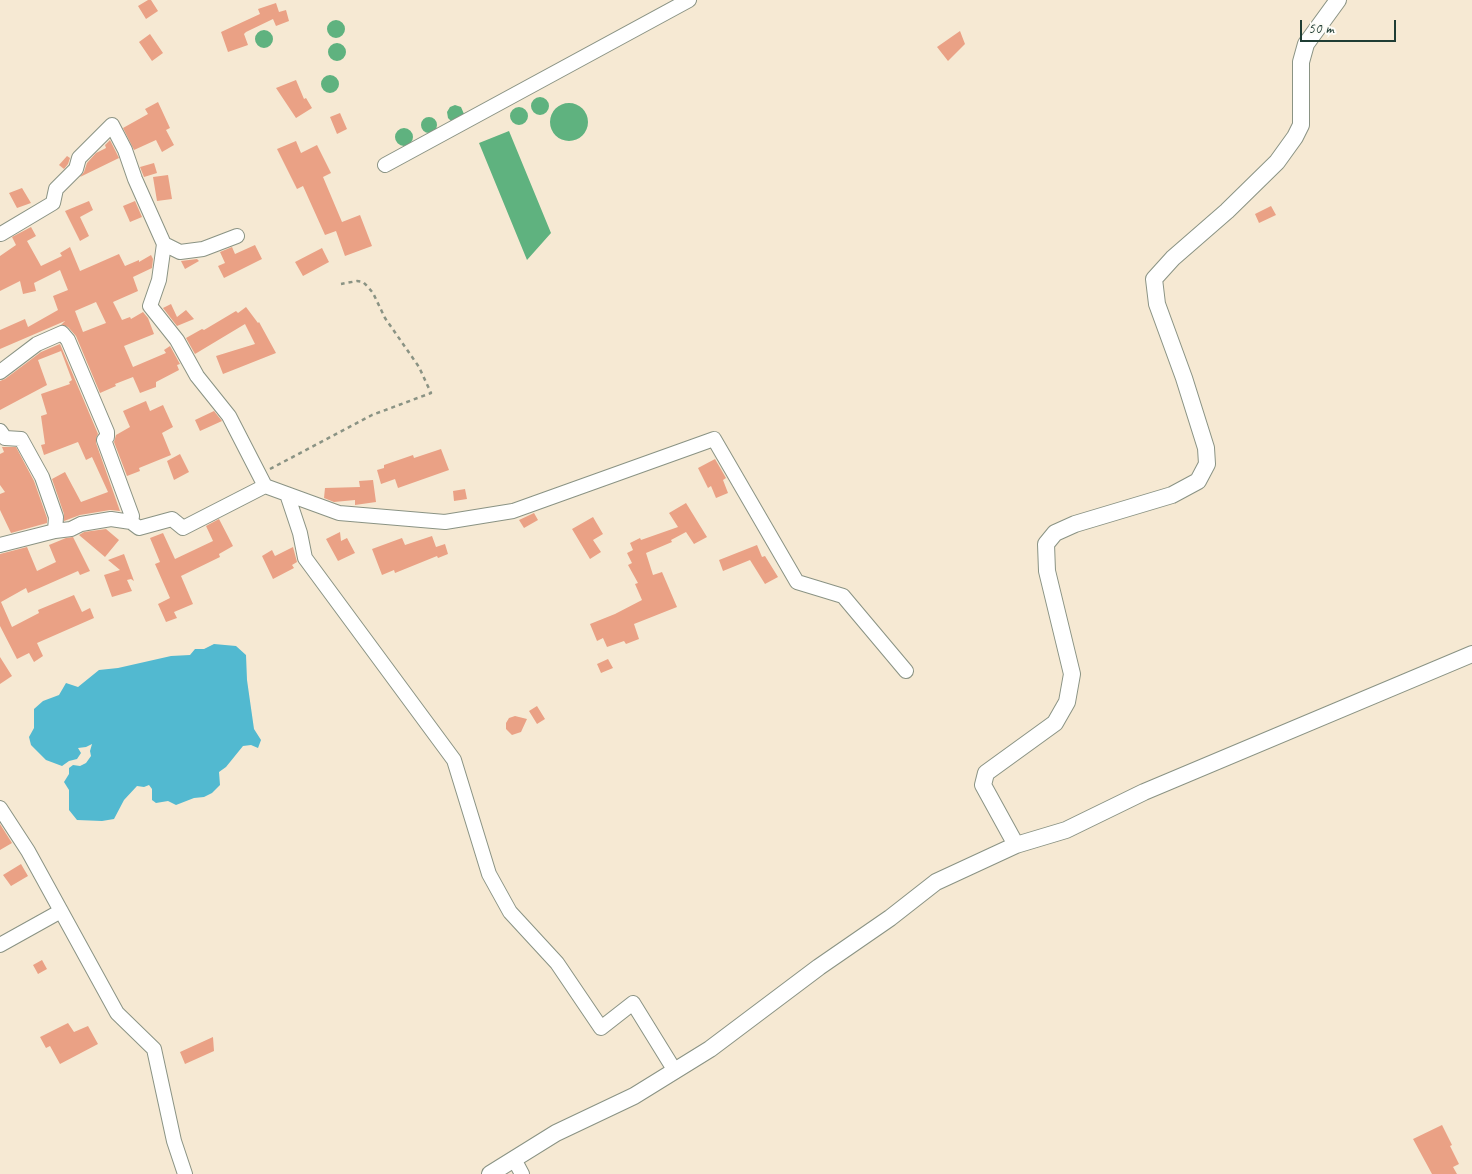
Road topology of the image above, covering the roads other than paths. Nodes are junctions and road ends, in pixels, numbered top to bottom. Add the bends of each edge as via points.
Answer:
1 (689, 0) edge
2 (1338, 0) edge
3 (385, 165) dead end
4 (2, 234) dead end
5 (237, 236) dead end
6 (164, 244) junction
7 (0, 372) edge
8 (0, 431) edge
9 (262, 480) junction
10 (286, 494) junction
11 (131, 522) junction
12 (56, 531) junction
13 (0, 545) edge
14 (1472, 654) edge
15 (906, 671) dead end
16 (0, 808) edge
17 (1016, 845) junction
18 (61, 911) junction
19 (0, 945) edge
20 (675, 1071) junction
21 (514, 1159) junction
22 (185, 1174) edge
23 (490, 1174) edge
24 (522, 1174) edge

1 - 3 street
2 - 17 street via 1306,44 1301,62 1301,125 1295,137 1277,162 1154,279 1157,304 1206,448 1207,464 1198,481 1172,495 1075,524 1055,533 1046,544 1047,571 1072,674 1067,702 1055,723 986,773 983,785
4 - 6 street via 53,203 56,189 76,169 79,158 112,125 126,150 135,179
5 - 6 street via 203,249 180,252
6 - 9 street via 159,280 150,306 229,416
7 - 11 street via 37,344 62,333 98,406 107,432 104,440 128,503
8 - 12 street via 5,438 21,439 45,485 56,517
9 - 10 street
9 - 11 street via 183,528 172,519 139,528
10 - 15 street via 339,513 445,522 512,511 714,439 797,582 843,596
10 - 20 street via 306,558 454,760 489,874 510,912 557,963 600,1028 633,1003
11 - 12 street via 111,519
12 - 13 street
14 - 17 street via 1144,792 1066,830
16 - 18 street
17 - 20 street via 936,882 710,1049
18 - 19 street
18 - 22 street via 117,1013 154,1049 174,1142
20 - 21 street via 634,1096 556,1133
21 - 23 street
21 - 24 street

